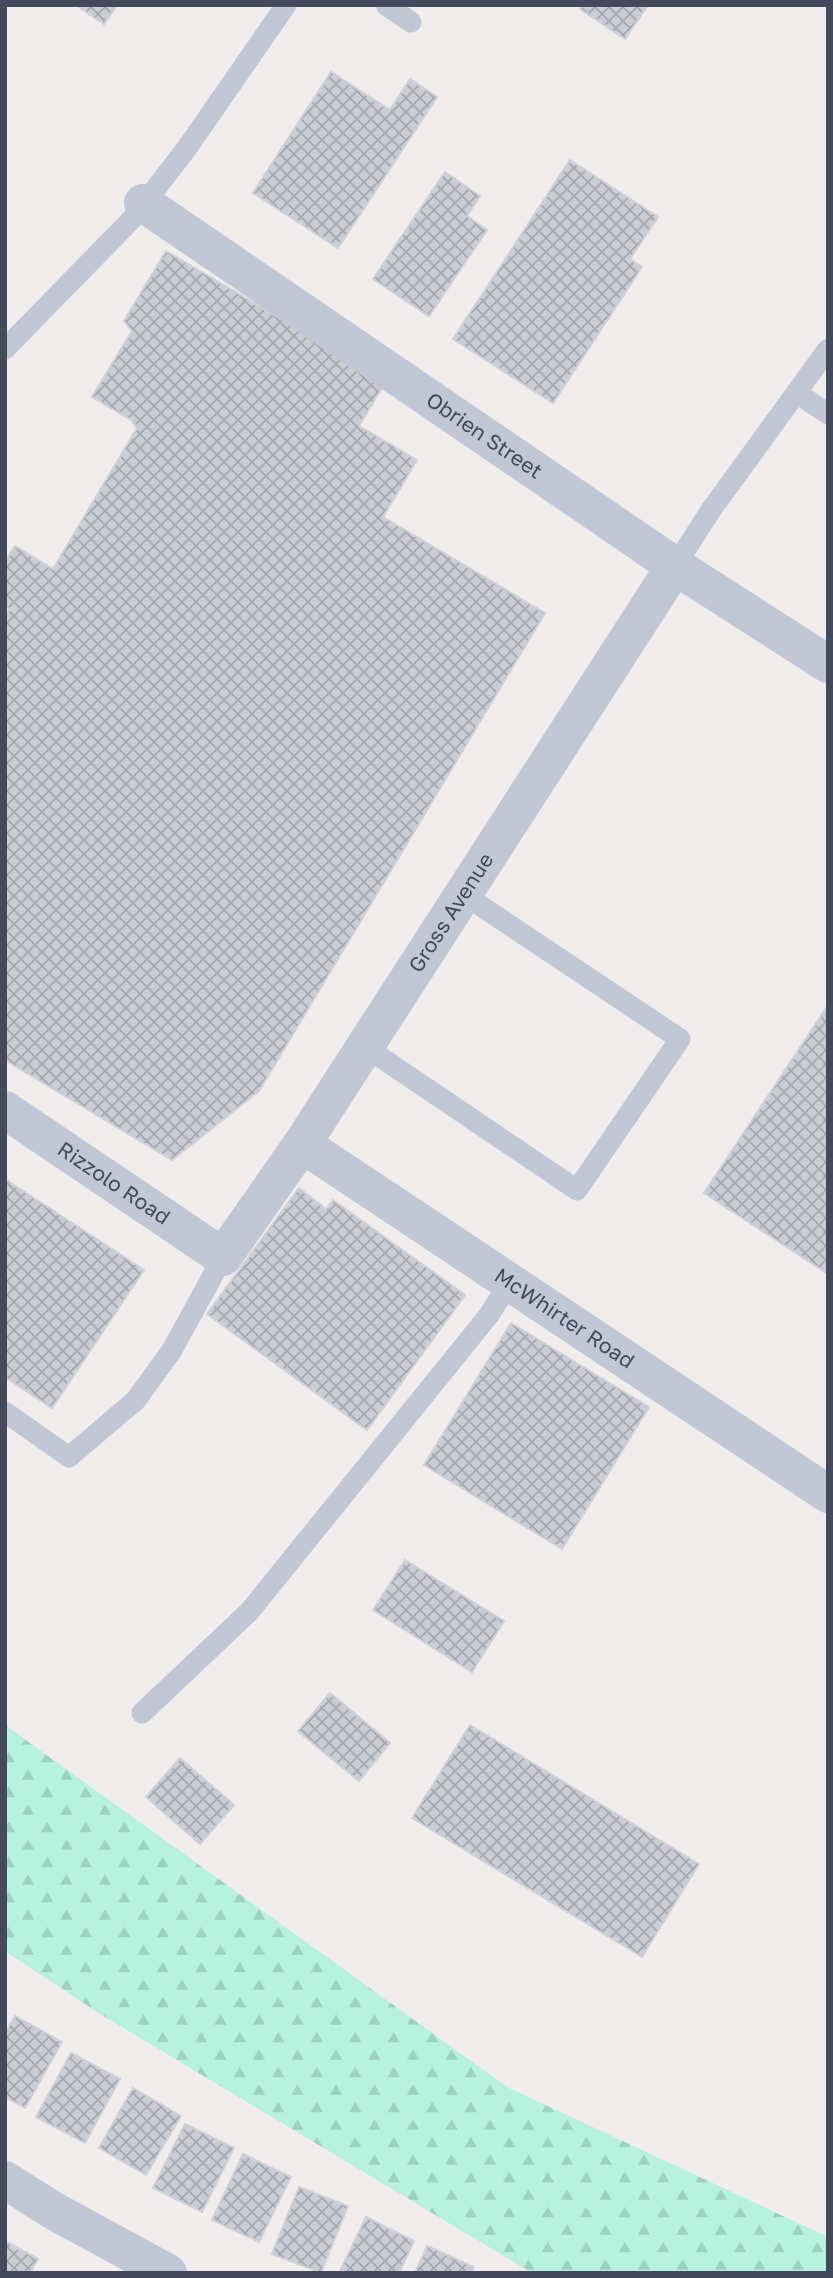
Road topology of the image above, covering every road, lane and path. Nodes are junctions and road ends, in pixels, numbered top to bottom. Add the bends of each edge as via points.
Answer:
1 (286, 5) edge
2 (386, 5) edge
3 (411, 22) dead end
4 (143, 203) junction
5 (5, 349) edge
6 (828, 349) edge
7 (797, 393) junction
8 (828, 414) edge
9 (676, 566) junction
10 (828, 664) edge
11 (463, 894) junction
12 (364, 1046) junction
13 (5, 1110) edge
14 (302, 1144) junction
15 (223, 1257) junction
16 (510, 1282) junction
17 (5, 1412) edge
18 (828, 1493) edge
19 (142, 1713) dead end
20 (5, 2180) edge
21 (168, 2273) edge

1 - 4 lane
2 - 3 lane
4 - 5 lane
4 - 9 street, Obrien Street
6 - 7 lane
7 - 8 lane
7 - 9 lane
9 - 10 street, Obrien Street
9 - 11 street, Gross Avenue
11 - 12 street, Gross Avenue
11 - 12 lane via 680,1039 577,1190
12 - 14 street, Gross Avenue
13 - 15 street, Rizzolo Road
14 - 15 street, Gross Avenue
14 - 16 street, McWhirter Road
15 - 17 lane via 172,1350 135,1400 69,1457
16 - 18 street, McWhirter Road
16 - 19 lane via 489,1315 249,1612
20 - 21 street

